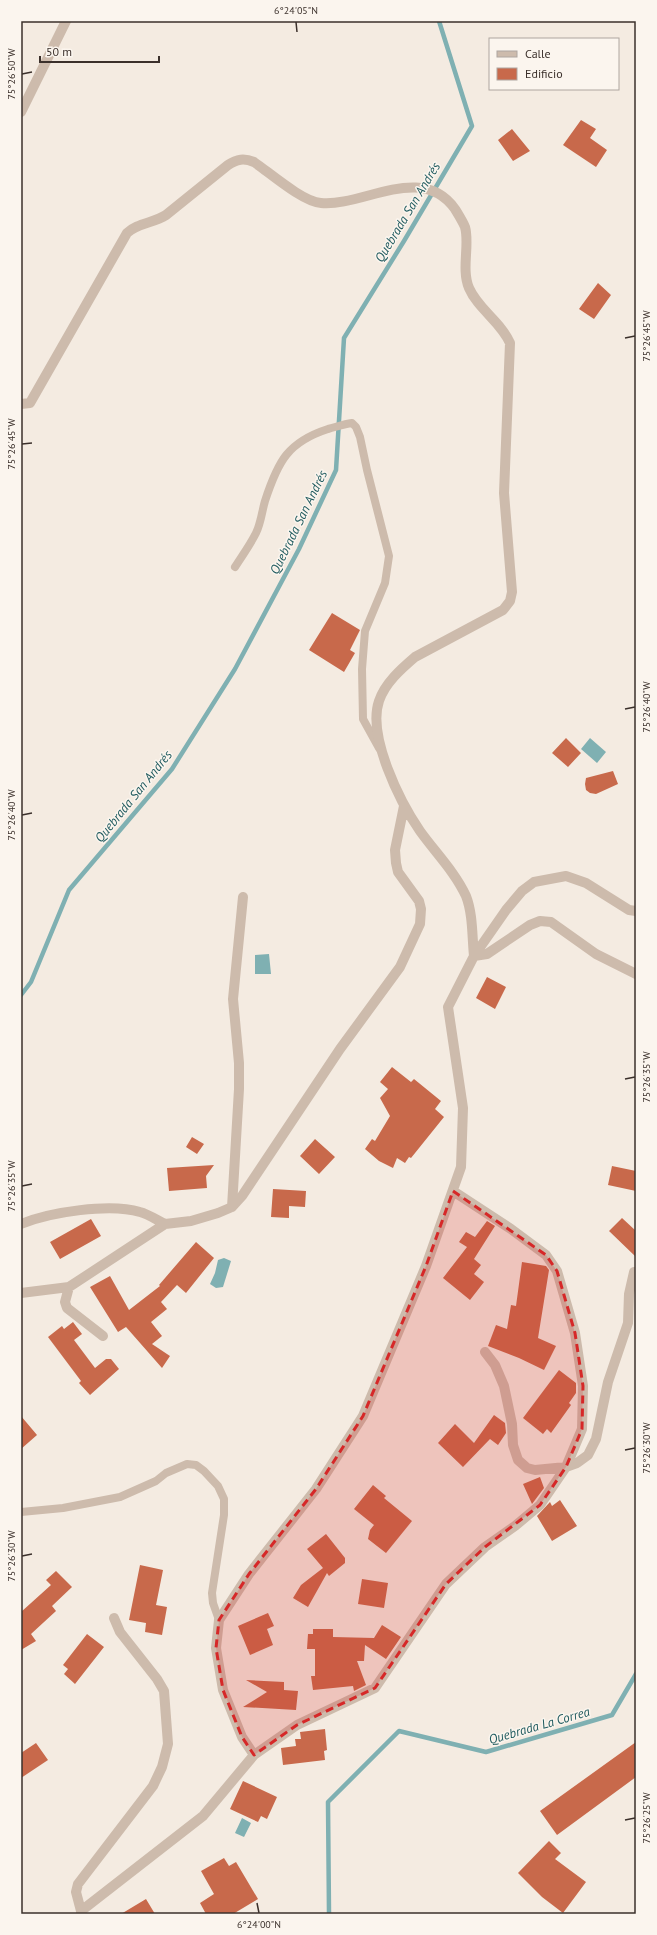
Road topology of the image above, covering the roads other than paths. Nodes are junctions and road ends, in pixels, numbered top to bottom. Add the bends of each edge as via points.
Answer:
1 (66, 21) edge
2 (21, 112) edge
3 (21, 404) edge
4 (235, 567) dead end
5 (382, 752) junction
6 (404, 806) junction
7 (243, 897) dead end
8 (636, 911) edge
9 (474, 956) junction
10 (636, 975) edge
11 (453, 1191) junction
12 (232, 1207) junction
13 (21, 1224) edge
14 (165, 1224) junction
15 (634, 1272) dead end
16 (69, 1287) junction
17 (21, 1293) edge
18 (103, 1336) dead end
19 (485, 1352) dead end
20 (566, 1467) junction
21 (21, 1512) edge
22 (114, 1618) dead end
23 (219, 1620) junction
24 (254, 1755) junction
25 (81, 1913) edge

1 - 2 street
3 - 5 street via 30,403 131,228 160,219 236,160 246,159 254,162 306,198 320,203 335,203 404,187 430,190 443,196 454,208 465,228 466,274 469,287 474,297 507,335 510,344 504,493 512,592 510,601 503,610 415,657 389,682 379,700 376,714
4 - 5 lane via 256,532 265,500 282,460 292,447 309,436 352,423 360,437 389,556 385,582 365,631 362,668 363,720
5 - 6 street
6 - 9 street via 466,896
6 - 12 street via 396,863 398,872 419,901 422,909 420,924 400,967 340,1049 242,1196
7 - 12 street via 233,999 239,1089
8 - 9 street via 629,910 586,883 566,876 534,882 522,891 506,910
9 - 10 street via 487,954 530,925 540,921 551,922 596,954
9 - 11 street via 448,1007 463,1108 461,1167
11 - 20 street via 546,1255 557,1271 575,1333 583,1386 582,1429
11 - 23 street via 426,1266 363,1416 316,1489 249,1574
12 - 14 street via 191,1221
13 - 14 street via 46,1215 116,1208 140,1212
14 - 16 street
15 - 20 street via 629,1294 628,1323 608,1382 596,1439 588,1455
16 - 17 street
16 - 18 street via 65,1302 67,1308
19 - 20 street via 495,1365 504,1386 512,1424 513,1445 518,1460 527,1468 535,1470
20 - 24 street via 540,1505 485,1546 446,1584 375,1688 297,1725
21 - 23 lane via 76,1506 120,1497 187,1464 196,1465 218,1486 224,1499 224,1515 212,1593
22 - 25 street via 120,1632 164,1691 168,1744 162,1767 153,1786 78,1884 76,1892
23 - 24 street via 216,1648 223,1690 242,1737
24 - 25 street via 203,1816

